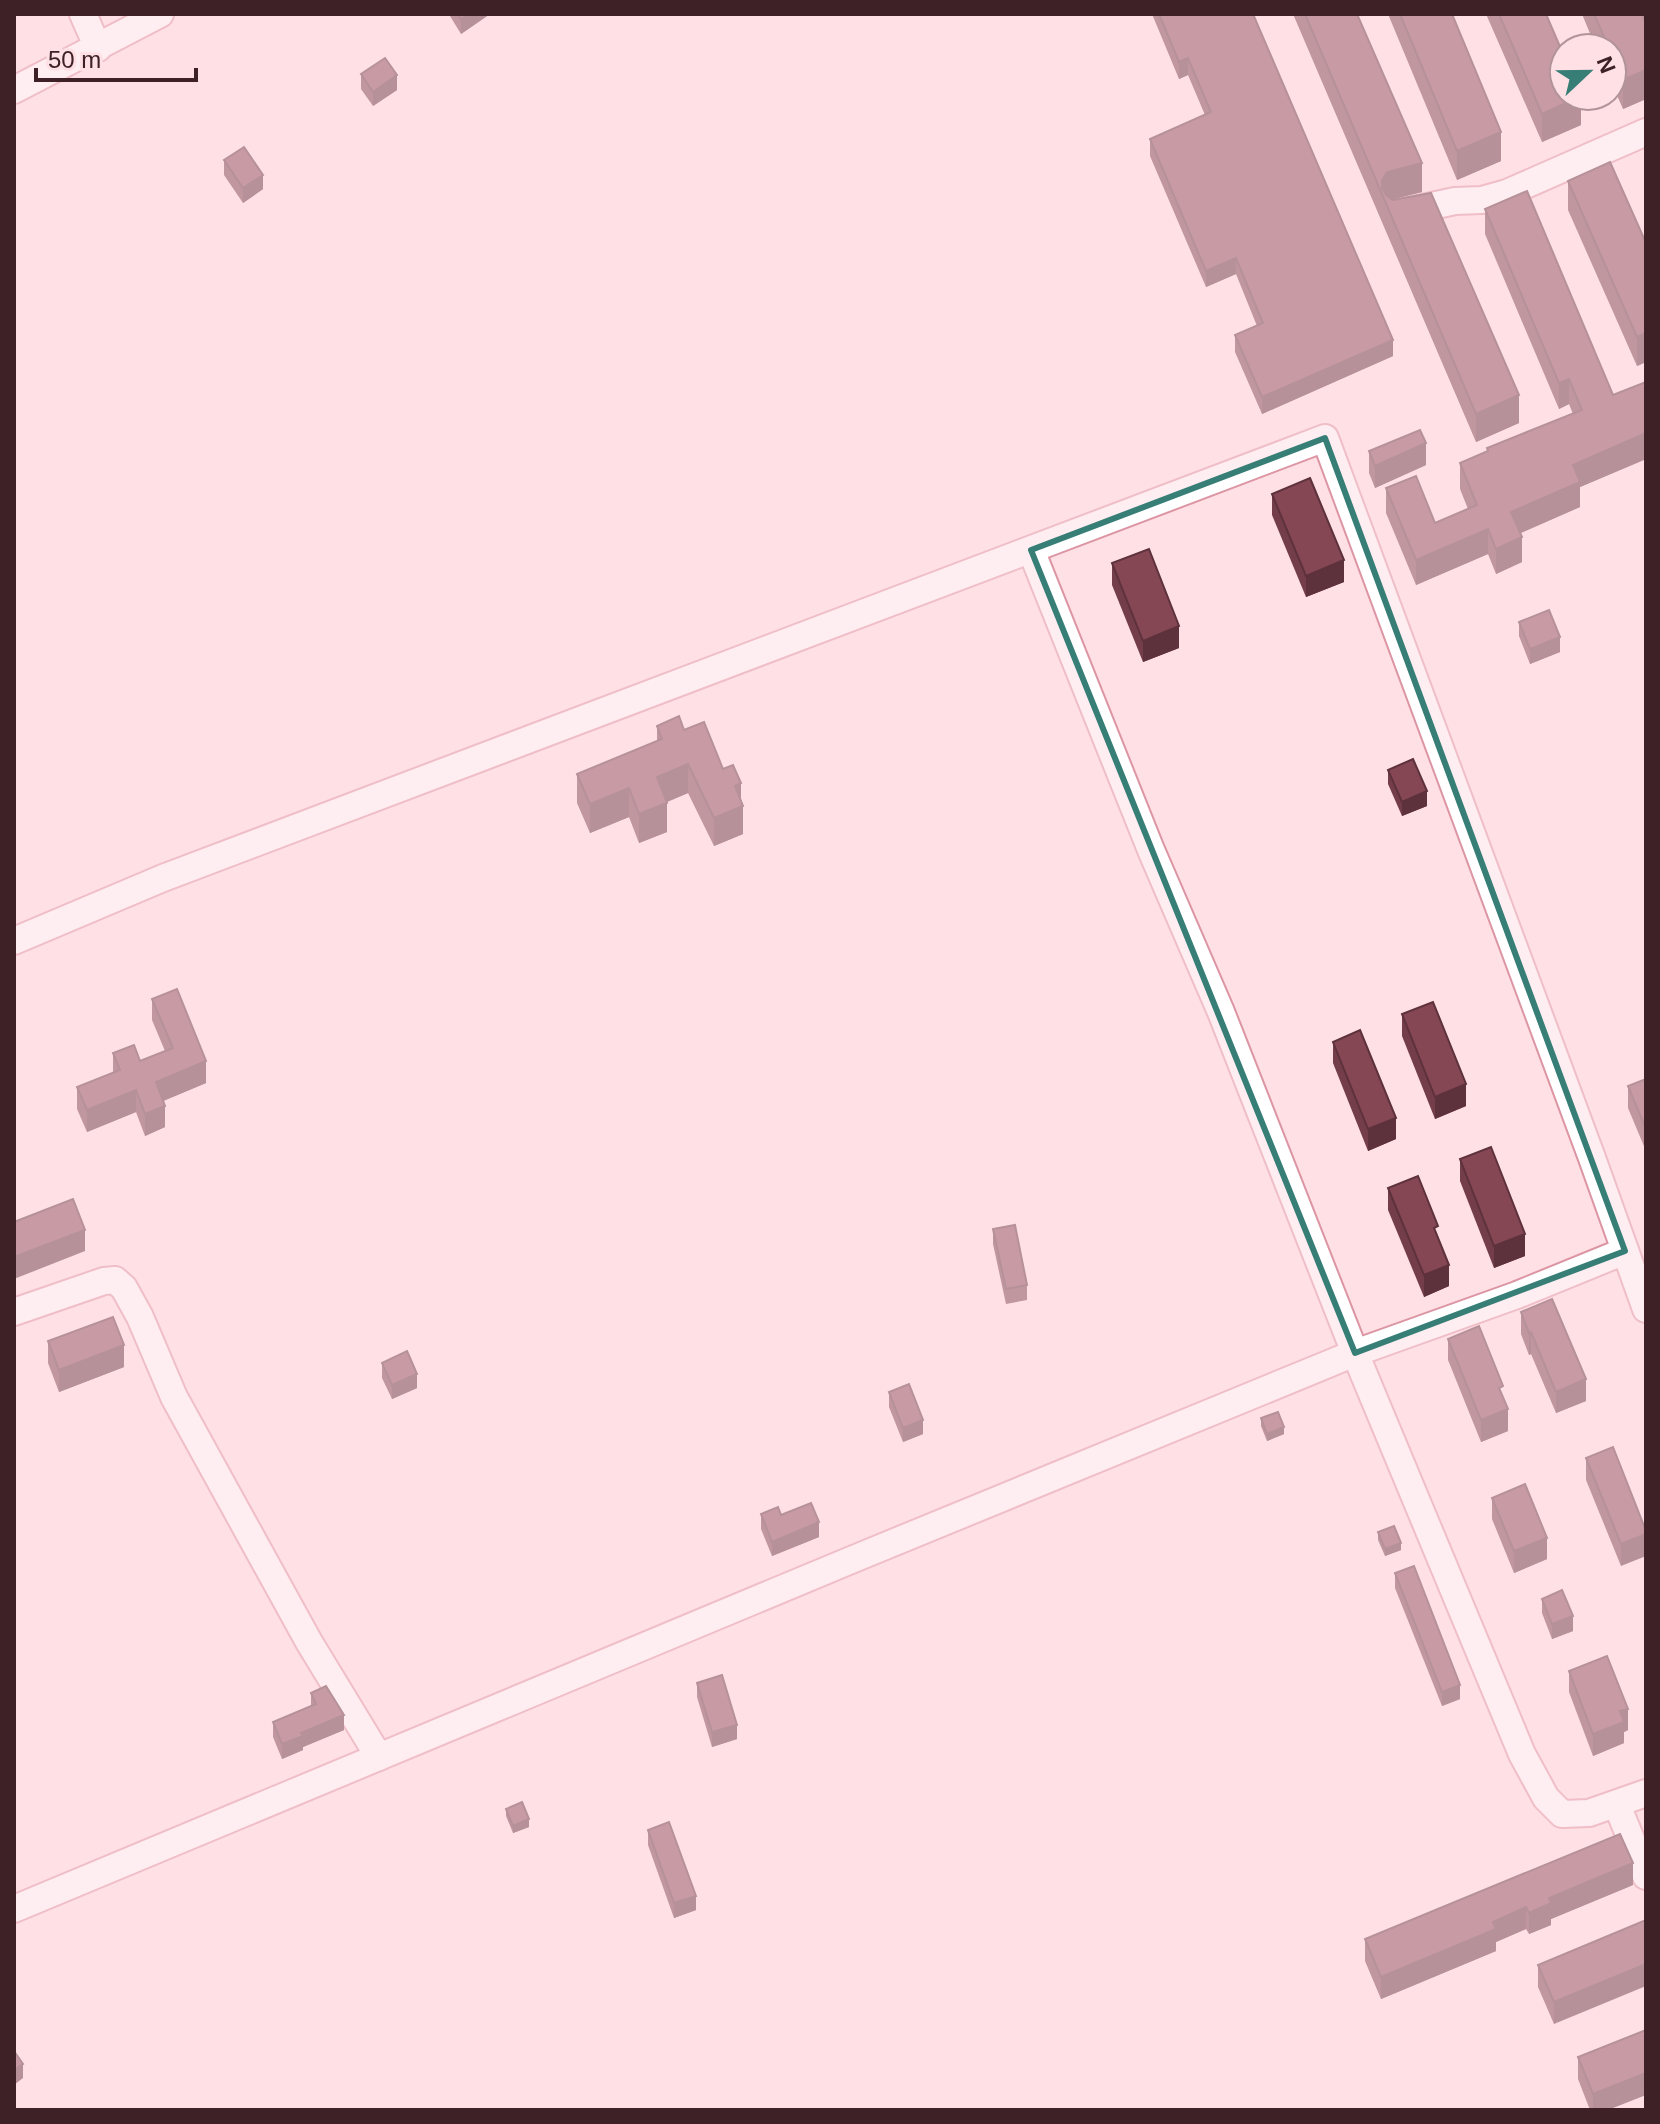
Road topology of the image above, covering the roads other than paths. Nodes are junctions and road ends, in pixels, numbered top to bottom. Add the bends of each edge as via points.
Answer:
1 (83, 14) edge
2 (160, 14) edge
3 (98, 48) junction
4 (14, 90) edge
5 (1646, 132) edge
6 (1397, 213) edge
7 (1031, 550) junction
8 (14, 941) edge
9 (1625, 1251) junction
10 (1646, 1309) edge
11 (14, 1312) edge
12 (1355, 1353) junction
13 (379, 1757) junction
14 (1646, 1793) edge
15 (1617, 1805) junction
16 (1646, 1876) edge
17 (14, 1909) edge

1 - 3 street
2 - 3 street
3 - 4 street
5 - 6 street via 1507,193
7 - 8 street via 163,878
7 - 9 street via 1325,438
7 - 12 street
9 - 10 street
9 - 12 street
11 - 13 street via 104,1281 115,1280 124,1288 174,1397
12 - 13 street
12 - 15 street via 1522,1754 1546,1798 1562,1814
13 - 17 street
14 - 15 street
15 - 16 street

